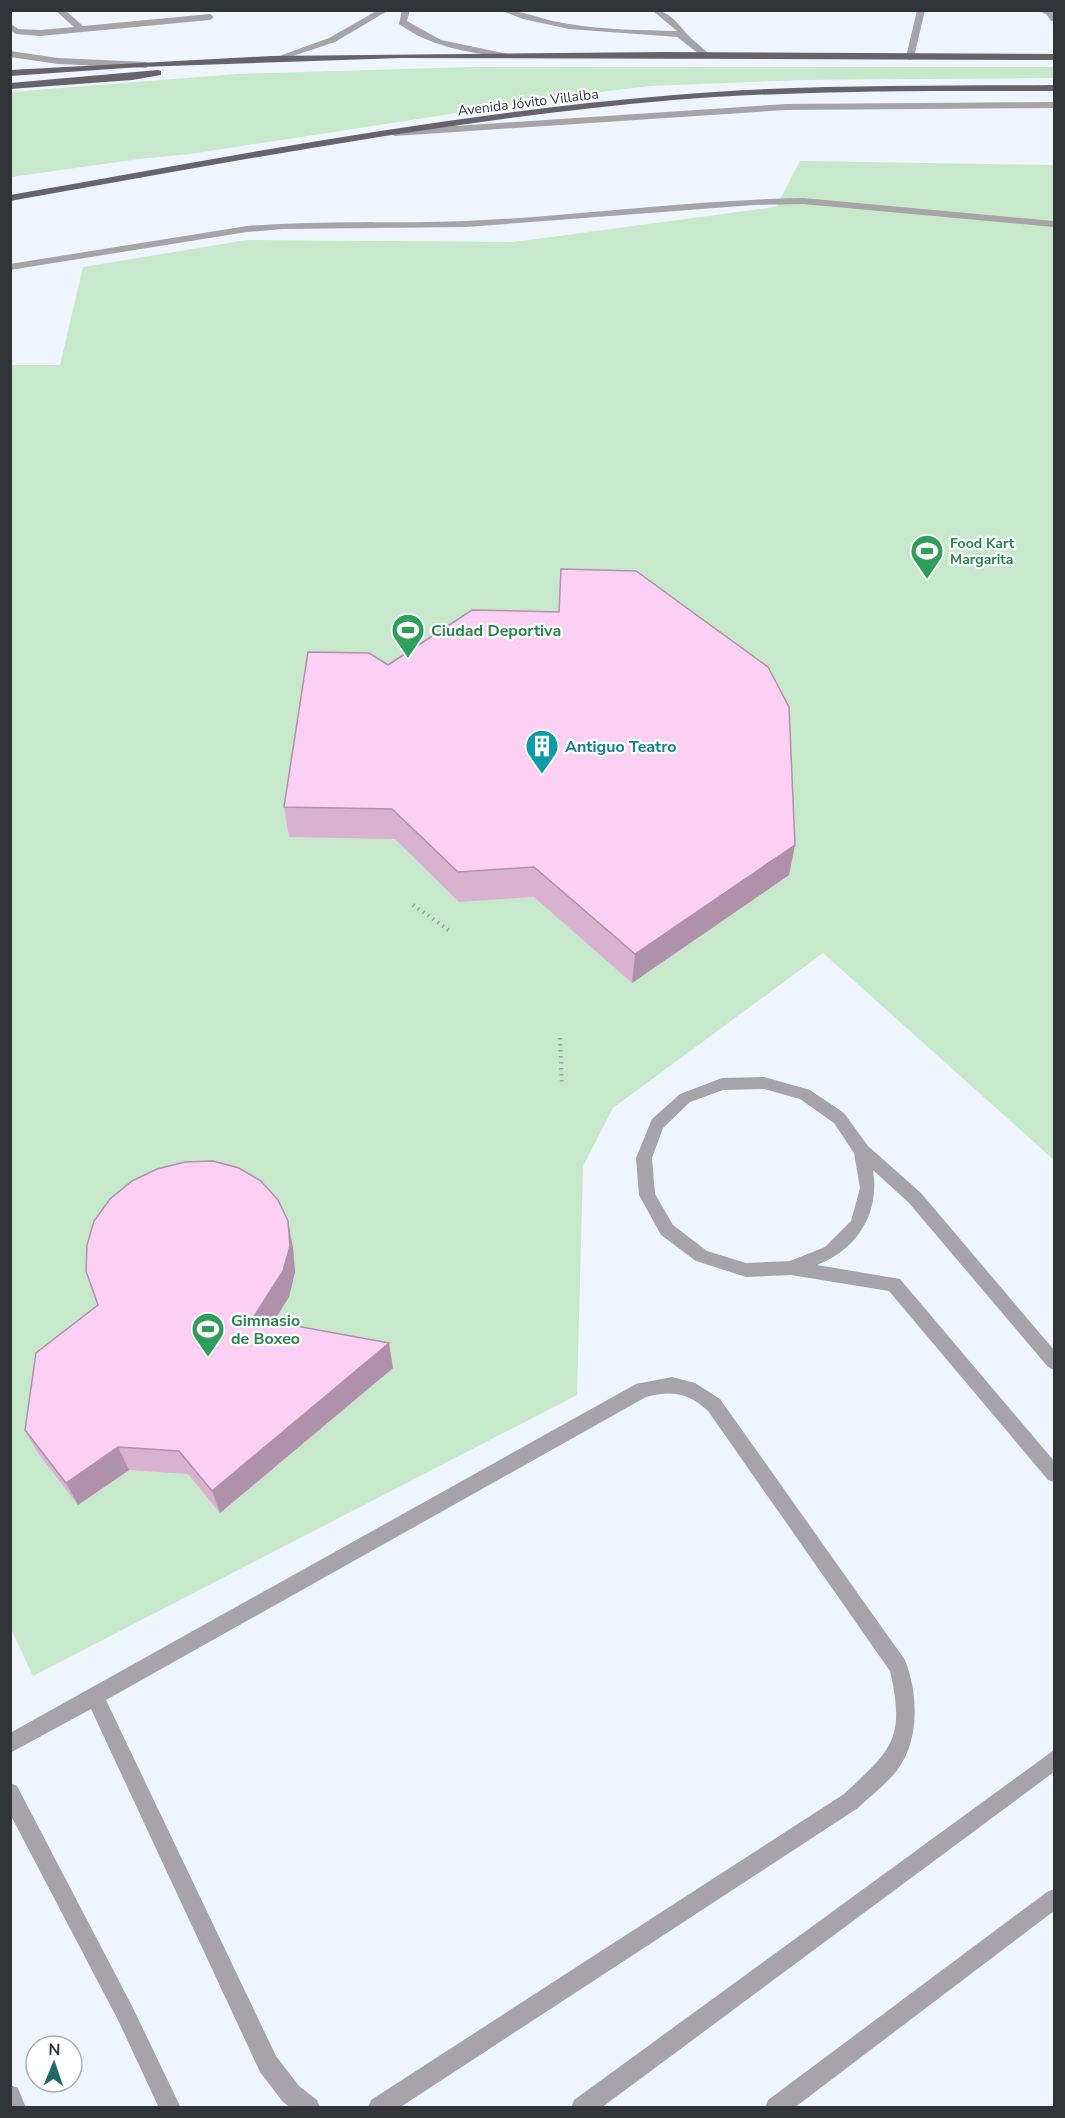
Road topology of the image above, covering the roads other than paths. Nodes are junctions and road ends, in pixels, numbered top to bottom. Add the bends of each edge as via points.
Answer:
1 (59, 10) edge
2 (385, 10) edge
3 (406, 10) edge
4 (504, 10) edge
5 (656, 10) edge
6 (921, 10) edge
7 (210, 17) dead end
8 (10, 25) edge
9 (81, 29) junction
10 (683, 35) junction
11 (10, 54) edge
12 (504, 54) junction
13 (706, 55) junction
14 (910, 57) junction
15 (1054, 57) edge
16 (275, 59) junction
17 (217, 63) junction
18 (152, 65) junction
19 (10, 73) edge
20 (10, 86) edge
21 (1054, 87) edge
22 (1054, 105) edge
23 (392, 133) junction
24 (226, 161) junction
25 (10, 188) edge
26 (10, 198) edge
27 (1054, 224) edge
28 (10, 267) edge
29 (862, 1150) junction
30 (791, 1268) junction
31 (1054, 1362) edge
32 (1054, 1474) edge
33 (95, 1697) junction
34 (10, 1744) edge
35 (1054, 1760) edge
36 (10, 1793) edge
37 (1054, 1899) edge
38 (10, 2096) edge
39 (15, 2108) edge
40 (170, 2108) edge
41 (309, 2108) edge
42 (379, 2108) edge
43 (582, 2108) edge
44 (776, 2108) edge

1 - 9 street
2 - 16 street via 332,40
3 - 12 street via 402,22 418,35 455,47
4 - 10 street via 568,29
5 - 10 street
6 - 14 street
7 - 9 street
8 - 9 street via 16,31 40,33
10 - 13 street
11 - 18 street via 57,61
12 - 13 main road
12 - 16 main road
13 - 14 main road
14 - 15 main road
16 - 17 main road
17 - 18 main road
17 - 20 main road via 132,77
18 - 19 main road
21 - 23 main road, Avenida Jóvito Villalba via 770,91 569,108
22 - 23 street via 786,107
23 - 24 main road, Avenida Jóvito Villalba
24 - 25 main road via 139,167
24 - 26 main road, Avenida Jóvito Villalba
27 - 28 street via 803,201 754,202 466,224 247,229
29 - 30 street via 868,1188 858,1224 831,1252
29 - 30 street via 839,1118 805,1094 764,1083 722,1084 685,1098 657,1124 644,1158 647,1195 667,1230 702,1256 746,1270
29 - 31 street via 915,1198
30 - 32 street via 894,1284
33 - 34 street
33 - 41 street via 268,2064 291,2094
33 - 42 street via 642,1390 676,1383 704,1394 714,1405 898,1667 906,1714 902,1737 893,1759 851,1801
35 - 43 street
36 - 40 street
37 - 44 street
38 - 39 street

